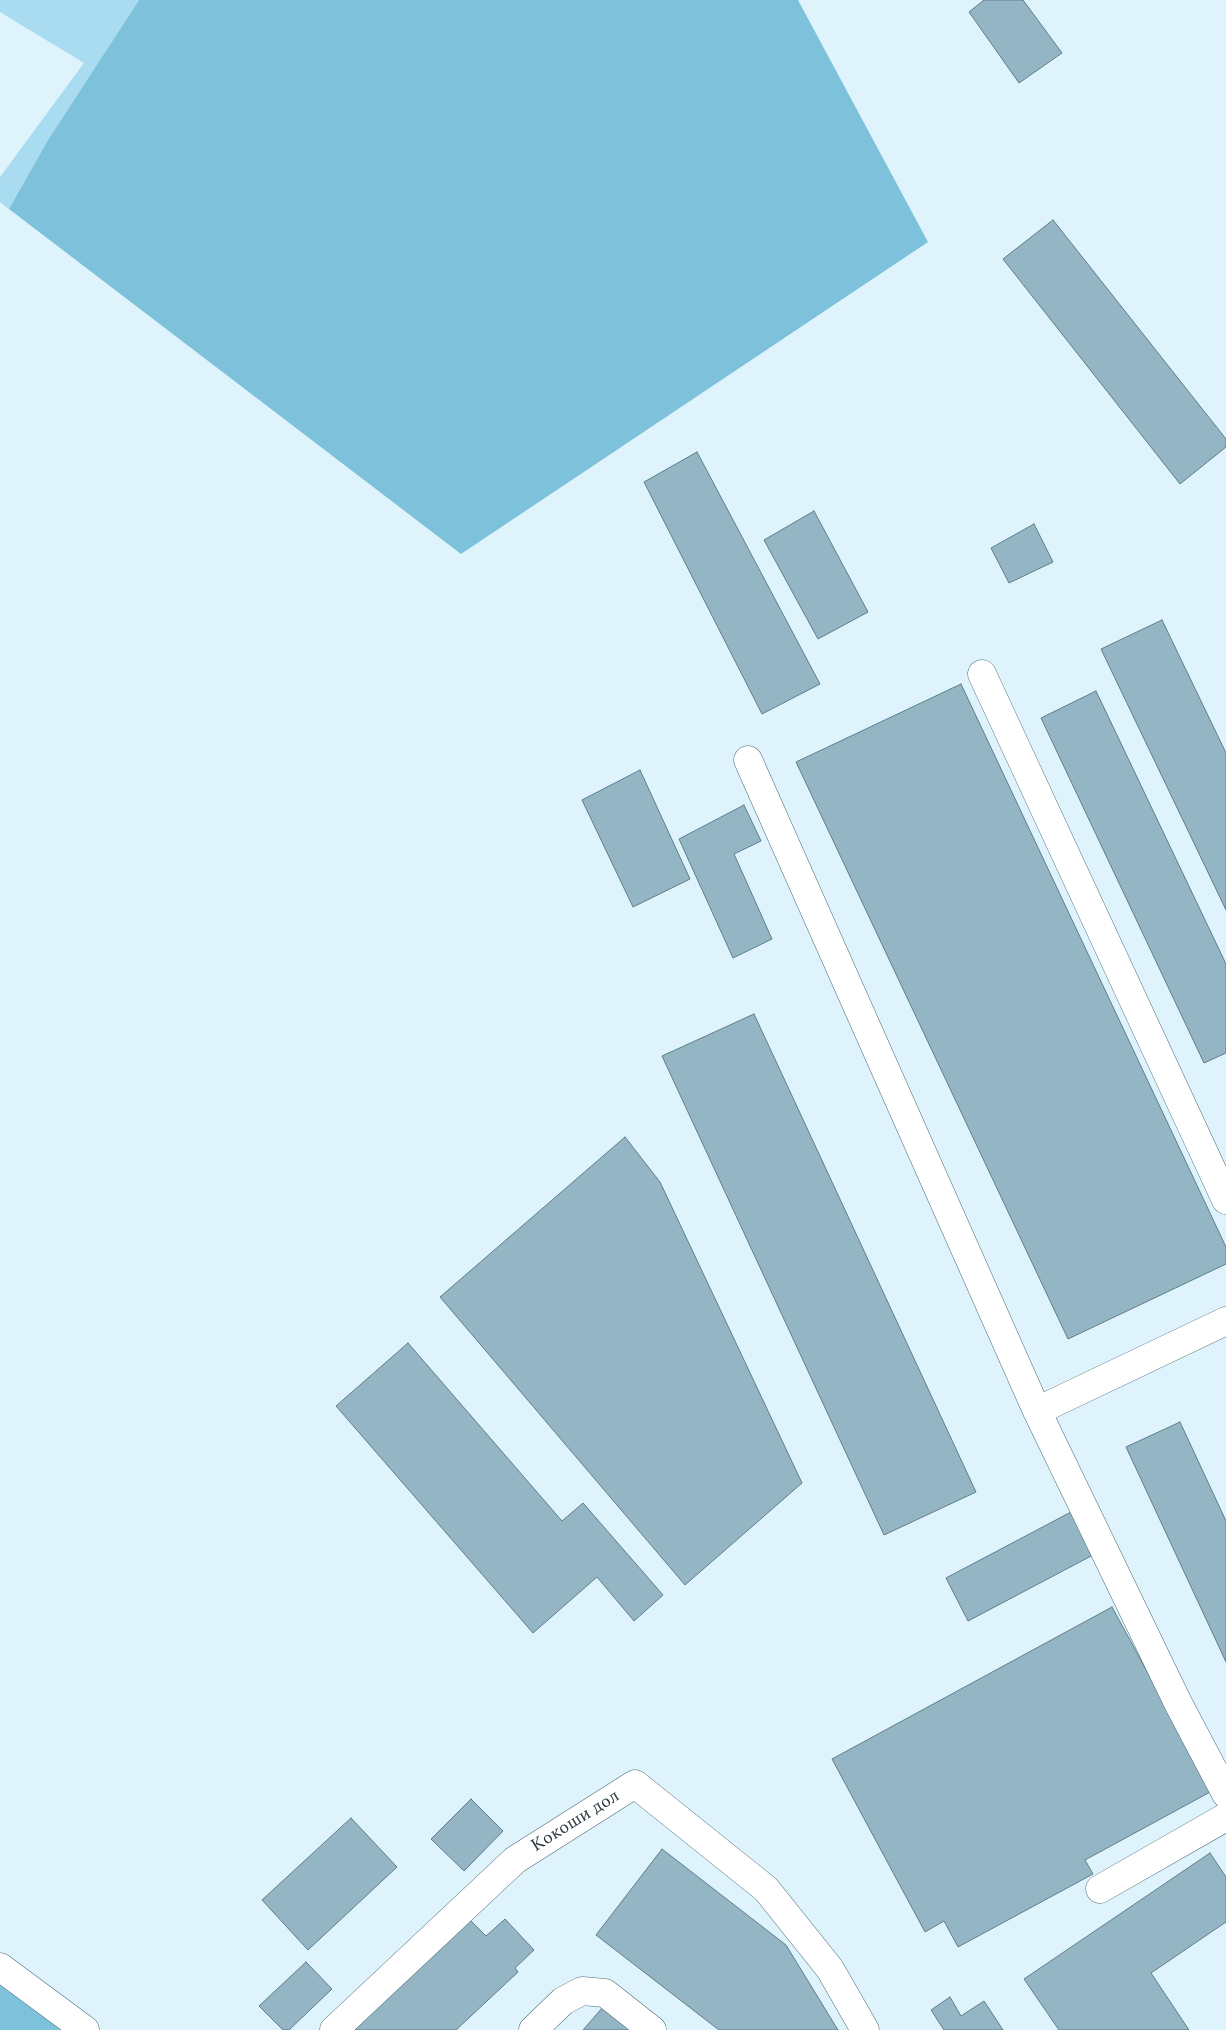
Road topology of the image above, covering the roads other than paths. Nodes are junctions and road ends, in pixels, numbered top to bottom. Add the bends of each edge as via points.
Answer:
1 (982, 674) dead end
2 (748, 760) dead end
3 (1226, 1200) edge
4 (1226, 1321) edge
5 (1037, 1411) junction
6 (1226, 1794) edge
7 (1226, 1817) edge
8 (1100, 1889) dead end
9 (0, 1967) edge
10 (85, 2030) edge
11 (334, 2030) edge
12 (533, 2030) edge
13 (652, 2030) edge
14 (865, 2030) edge

1 - 3 street
2 - 5 street
4 - 5 street
5 - 6 street via 1178,1703
7 - 8 street
9 - 10 street
11 - 14 street, Кокоши дол via 515,1860 635,1784 766,1889 830,1969
12 - 13 street via 563,2001 582,1991 604,1992

